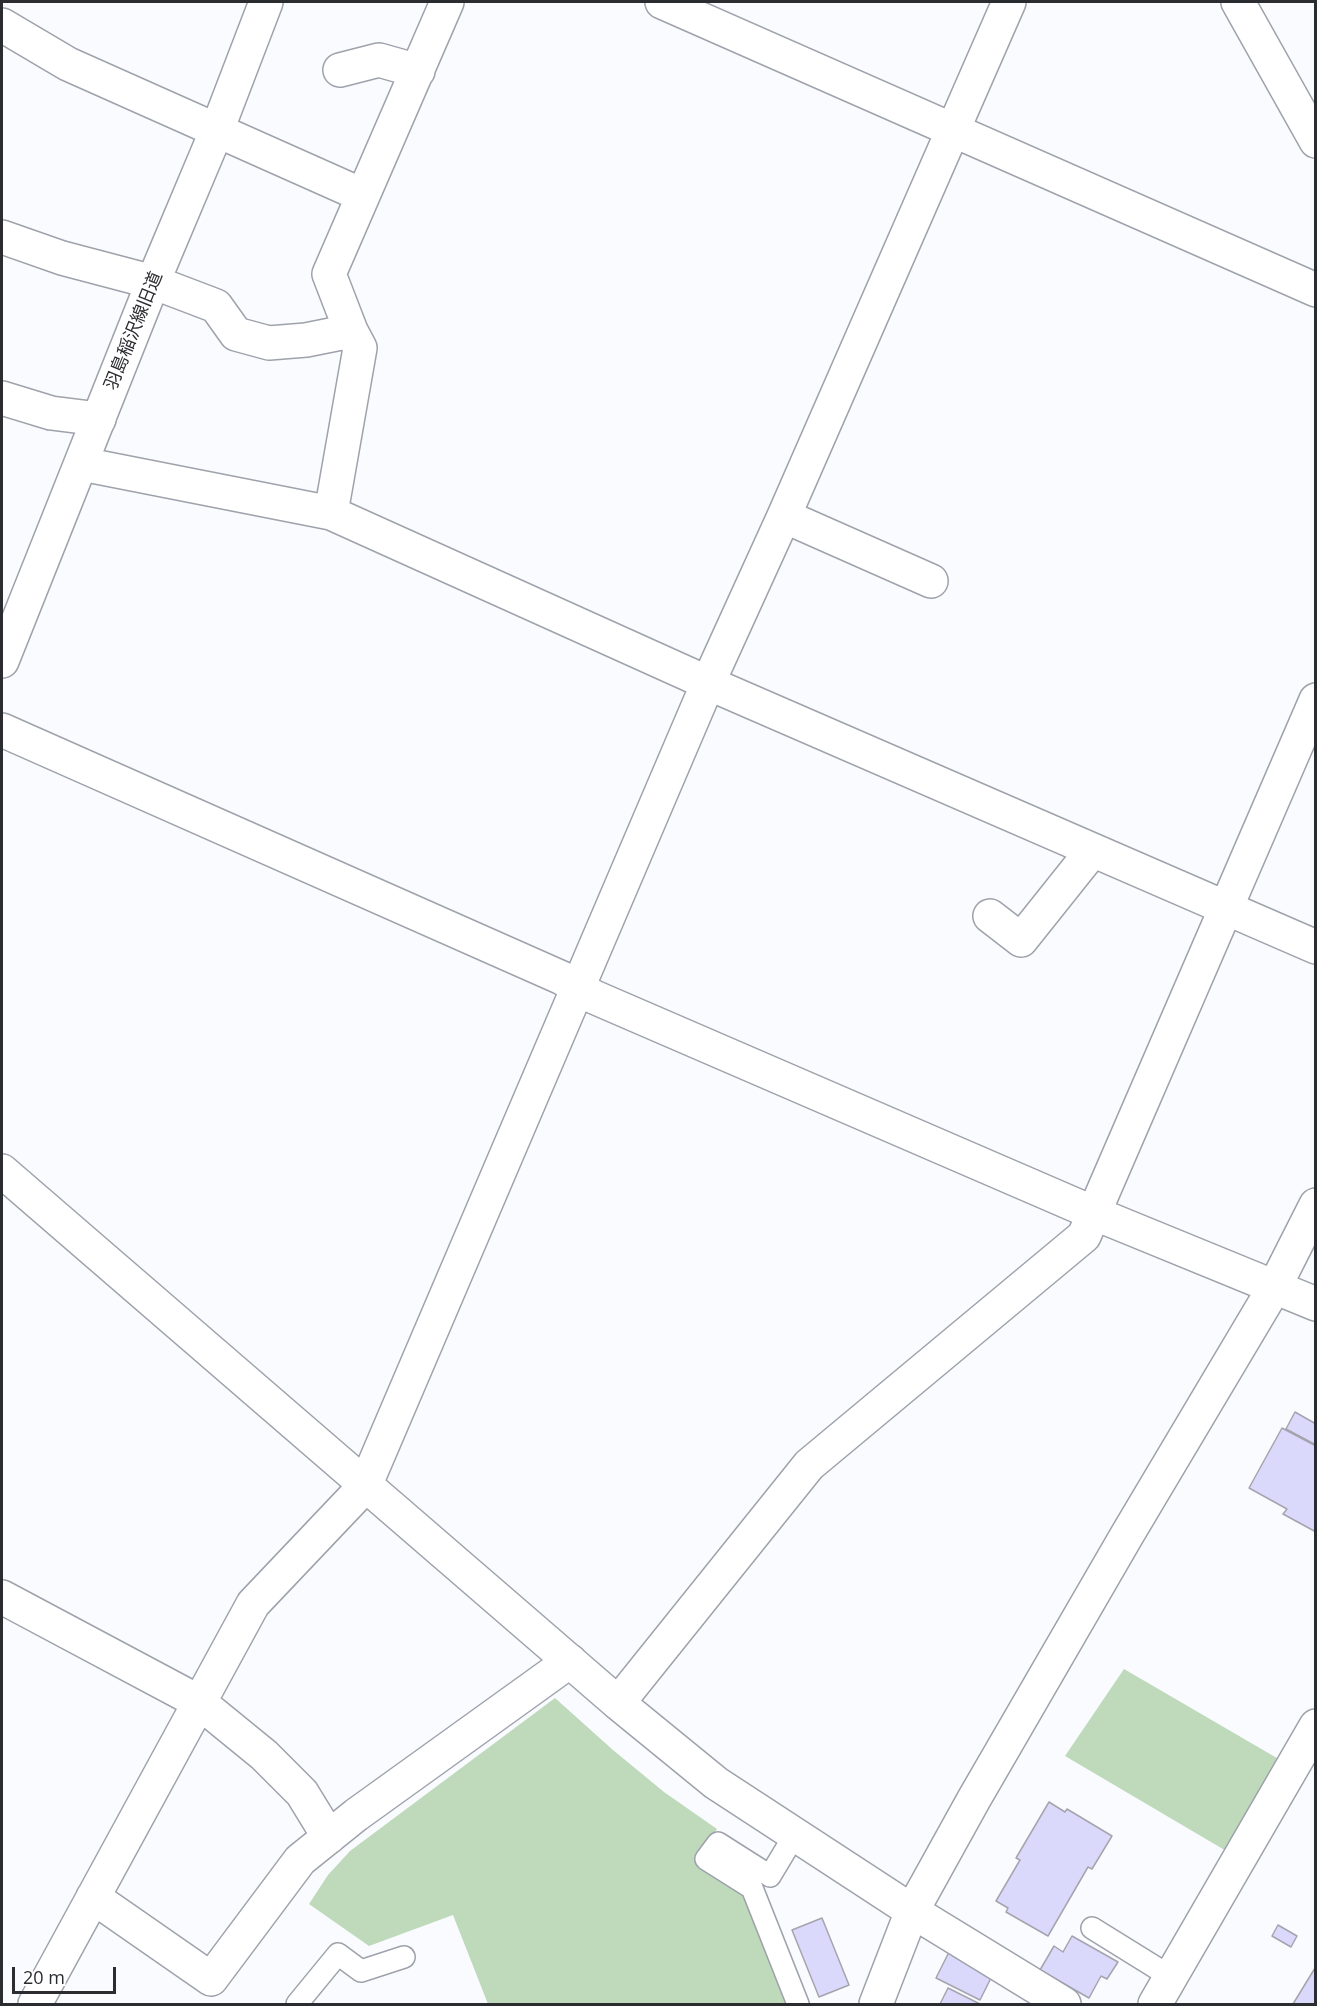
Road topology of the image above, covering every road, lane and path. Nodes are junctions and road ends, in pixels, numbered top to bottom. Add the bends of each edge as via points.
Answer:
1 (266, 2) edge
2 (447, 2) edge
3 (662, 2) edge
4 (1009, 2) edge
5 (1238, 2) edge
6 (2, 24) edge
7 (340, 70) dead end
8 (418, 71) junction
9 (217, 129) junction
10 (952, 129) junction
11 (1316, 141) edge
12 (362, 195) junction
13 (2, 237) edge
14 (153, 282) junction
15 (1316, 290) edge
16 (351, 331) junction
17 (2, 398) edge
18 (99, 419) junction
19 (82, 464) junction
20 (332, 513) junction
21 (784, 516) junction
22 (931, 581) dead end
23 (2, 661) edge
24 (708, 683) junction
25 (1316, 700) edge
26 (2, 730) edge
27 (1092, 851) junction
28 (1225, 908) junction
29 (990, 916) dead end
30 (1316, 947) edge
31 (577, 986) junction
32 (2, 1171) edge
33 (1316, 1205) edge
34 (1096, 1214) junction
35 (1274, 1287) junction
36 (1316, 1304) edge
37 (365, 1486) junction
38 (2, 1597) edge
39 (570, 1661) junction
40 (199, 1702) junction
41 (618, 1703) junction
42 (1316, 1726) edge
43 (310, 1818) junction
44 (794, 1836) junction
45 (93, 1897) junction
46 (912, 1911) junction
47 (1092, 1928) dead end
48 (404, 1957) dead end
49 (1163, 1991) edge
50 (35, 2004) edge
51 (297, 2004) edge
52 (798, 2004) edge
53 (876, 2004) edge
54 (1064, 2004) edge

1 - 9 street, 羽島稲沢線旧道
2 - 8 street
3 - 10 street
4 - 10 street
5 - 11 street
6 - 9 street via 68,64
7 - 8 street via 379,60
8 - 12 street
9 - 12 street
9 - 14 street, 羽島稲沢線旧道
10 - 15 street
10 - 21 street
12 - 16 street via 329,274
13 - 14 street
14 - 16 street via 216,306 236,334 269,343
14 - 18 street, 羽島稲沢線旧道
16 - 20 street via 360,348
17 - 18 street via 51,413
18 - 19 street, 羽島稲沢線旧道
19 - 20 street
19 - 23 street, 羽島稲沢線旧道
20 - 24 street
21 - 22 street
21 - 24 street
24 - 27 street
24 - 31 street
25 - 28 street
26 - 31 street
27 - 28 street
27 - 29 street via 1021,940
28 - 30 street
28 - 34 street
31 - 34 street via 594,997
31 - 37 street
32 - 37 street
33 - 35 street
34 - 35 street
34 - 41 street via 1084,1236 809,1465
35 - 36 street
35 - 46 street
37 - 39 street
37 - 40 street via 253,1604
38 - 40 street
39 - 41 street
39 - 43 street via 356,1815
40 - 43 street via 264,1755 302,1793
40 - 45 street
41 - 44 street via 716,1783
42 - 49 street
43 - 45 street via 300,1860 211,1979
44 - 46 street
44 - 52 lane via 770,1876 718,1843 706,1859 752,1888
45 - 50 street
46 - 53 street
46 - 54 street
47 - 49 lane
48 - 51 lane via 361,1971 338,1954

